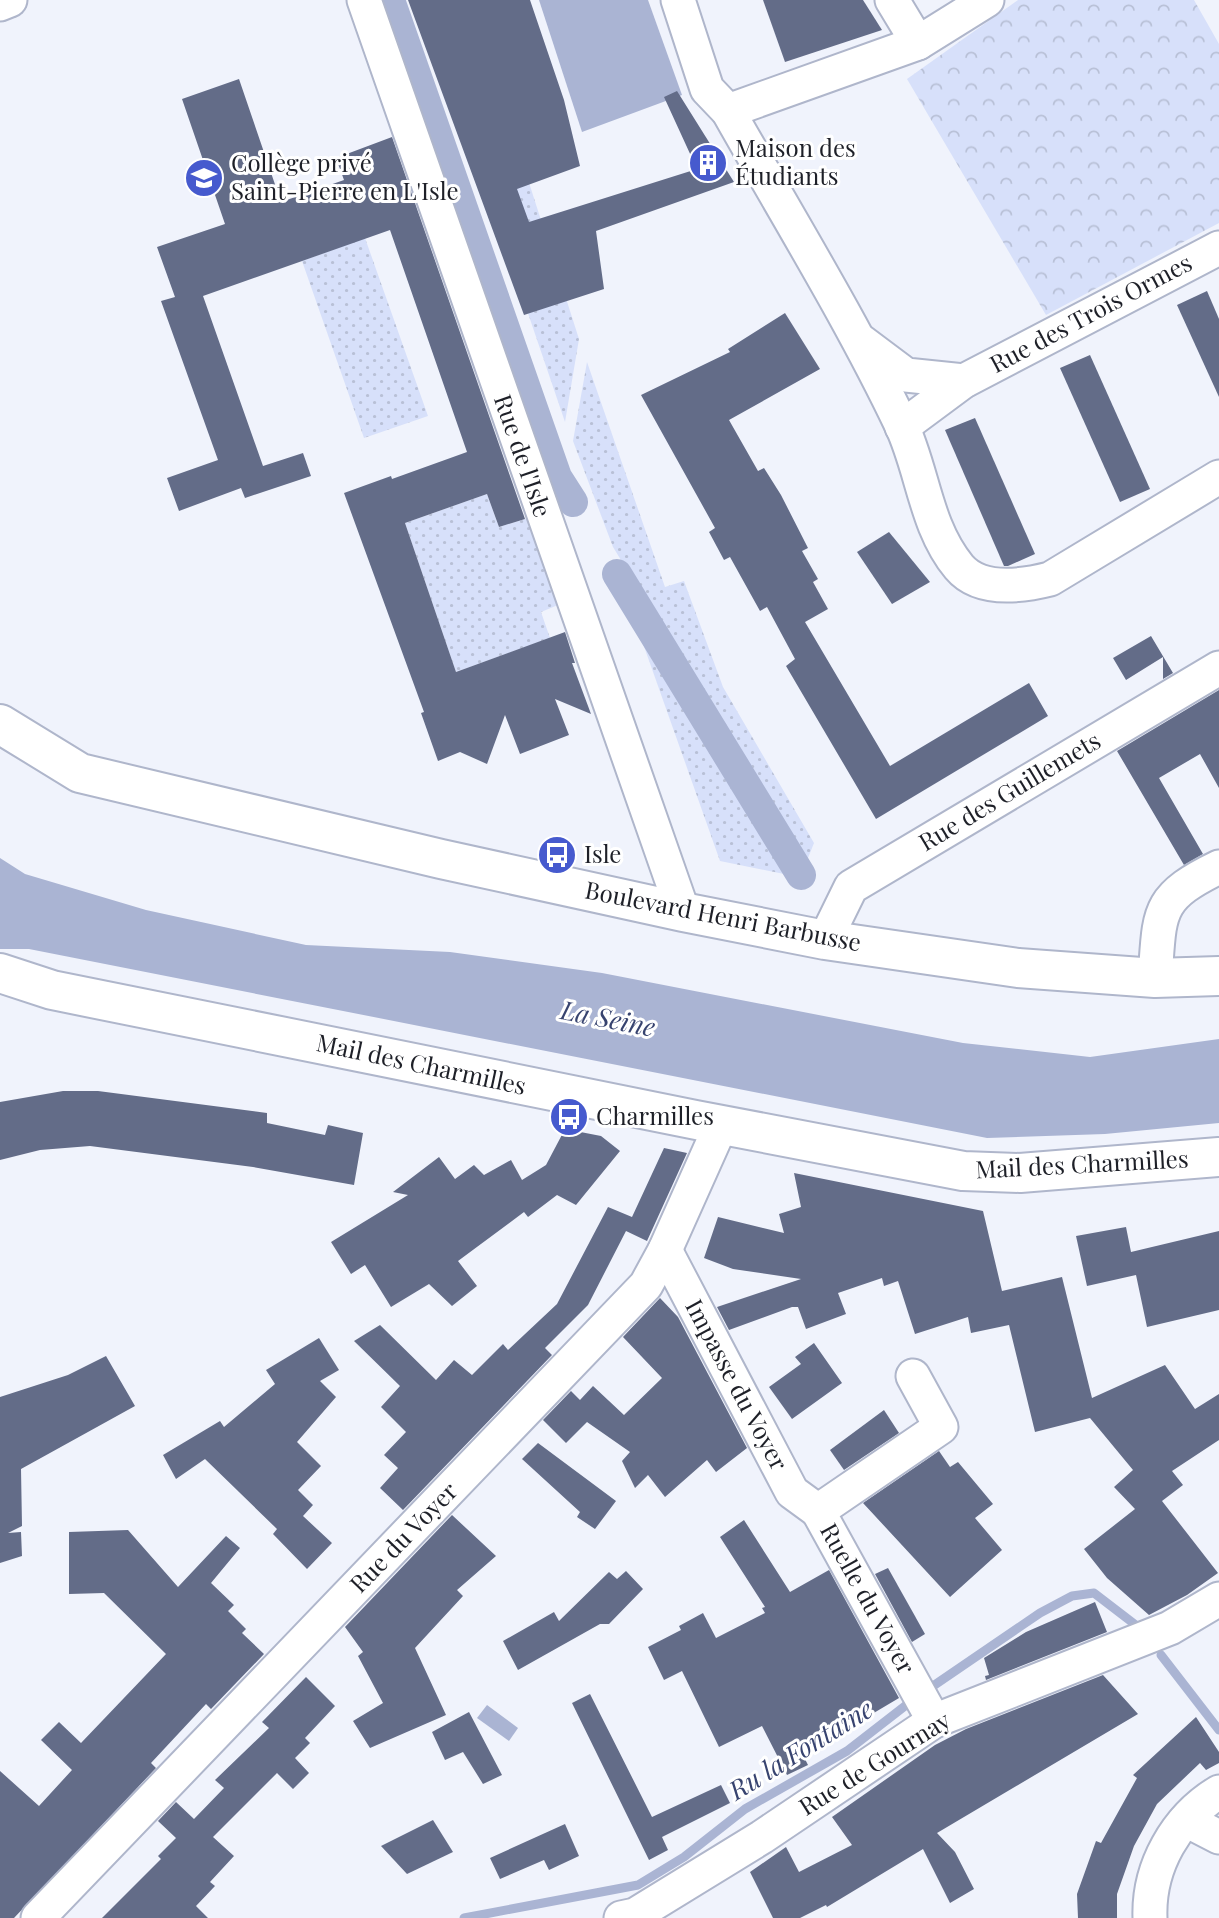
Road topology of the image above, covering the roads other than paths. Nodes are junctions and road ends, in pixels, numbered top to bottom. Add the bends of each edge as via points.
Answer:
1 (10, 0) edge
2 (364, 0) edge
3 (678, 0) edge
4 (892, 0) edge
5 (987, 0) edge
6 (0, 4) edge
7 (918, 43) junction
8 (728, 111) junction
9 (1219, 248) edge
10 (854, 336) junction
11 (964, 381) junction
12 (902, 427) junction
13 (1219, 477) edge
14 (1219, 668) edge
15 (0, 724) edge
16 (1219, 867) edge
17 (683, 912) junction
18 (825, 940) junction
19 (0, 973) edge
20 (1219, 976) edge
21 (1155, 978) junction
22 (721, 1125) junction
23 (1219, 1157) edge
24 (665, 1250) junction
25 (913, 1376) dead end
26 (818, 1511) junction
27 (1219, 1599) edge
28 (931, 1715) junction
29 (1219, 1792) edge
30 (1185, 1820) junction
31 (1219, 1836) edge
32 (38, 1918) edge
33 (621, 1918) edge
34 (1150, 1918) edge

1 - 6 street
2 - 17 street, Rue de l'Isle
3 - 8 street via 707,89
4 - 7 street
5 - 7 street
7 - 8 street
8 - 10 street
9 - 11 street, Rue des Trois Ormes
10 - 11 street, Rue des Trois Ormes via 906,375
10 - 12 street
11 - 12 street, Rue des Trois Ormes
12 - 13 street via 931,515 960,568 982,582 1026,585 1049,579
14 - 18 street, Rue des Guillemets via 851,887
15 - 17 main road, Boulevard Henri Barbusse via 80,773
16 - 21 street via 1189,881 1168,899 1159,922
17 - 18 main road, Boulevard Henri Barbusse
18 - 21 main road, Boulevard Henri Barbusse via 1018,968
19 - 22 main road, Mail des Charmilles via 52,990
20 - 21 main road, Boulevard Henri Barbusse
22 - 23 main road, Mail des Charmilles via 964,1171 1020,1173
22 - 24 street, Rue du Voyer
24 - 26 street, Impasse du Voyer via 792,1492
24 - 32 street, Rue du Voyer via 646,1284
25 - 26 street, Ruelle du Voyer via 942,1427
26 - 28 street, Ruelle du Voyer
27 - 28 street, Rue de Gournay via 1170,1629
28 - 33 street, Rue de Gournay via 762,1837 635,1915
29 - 30 street via 1200,1803
30 - 31 street
30 - 34 street via 1160,1860

